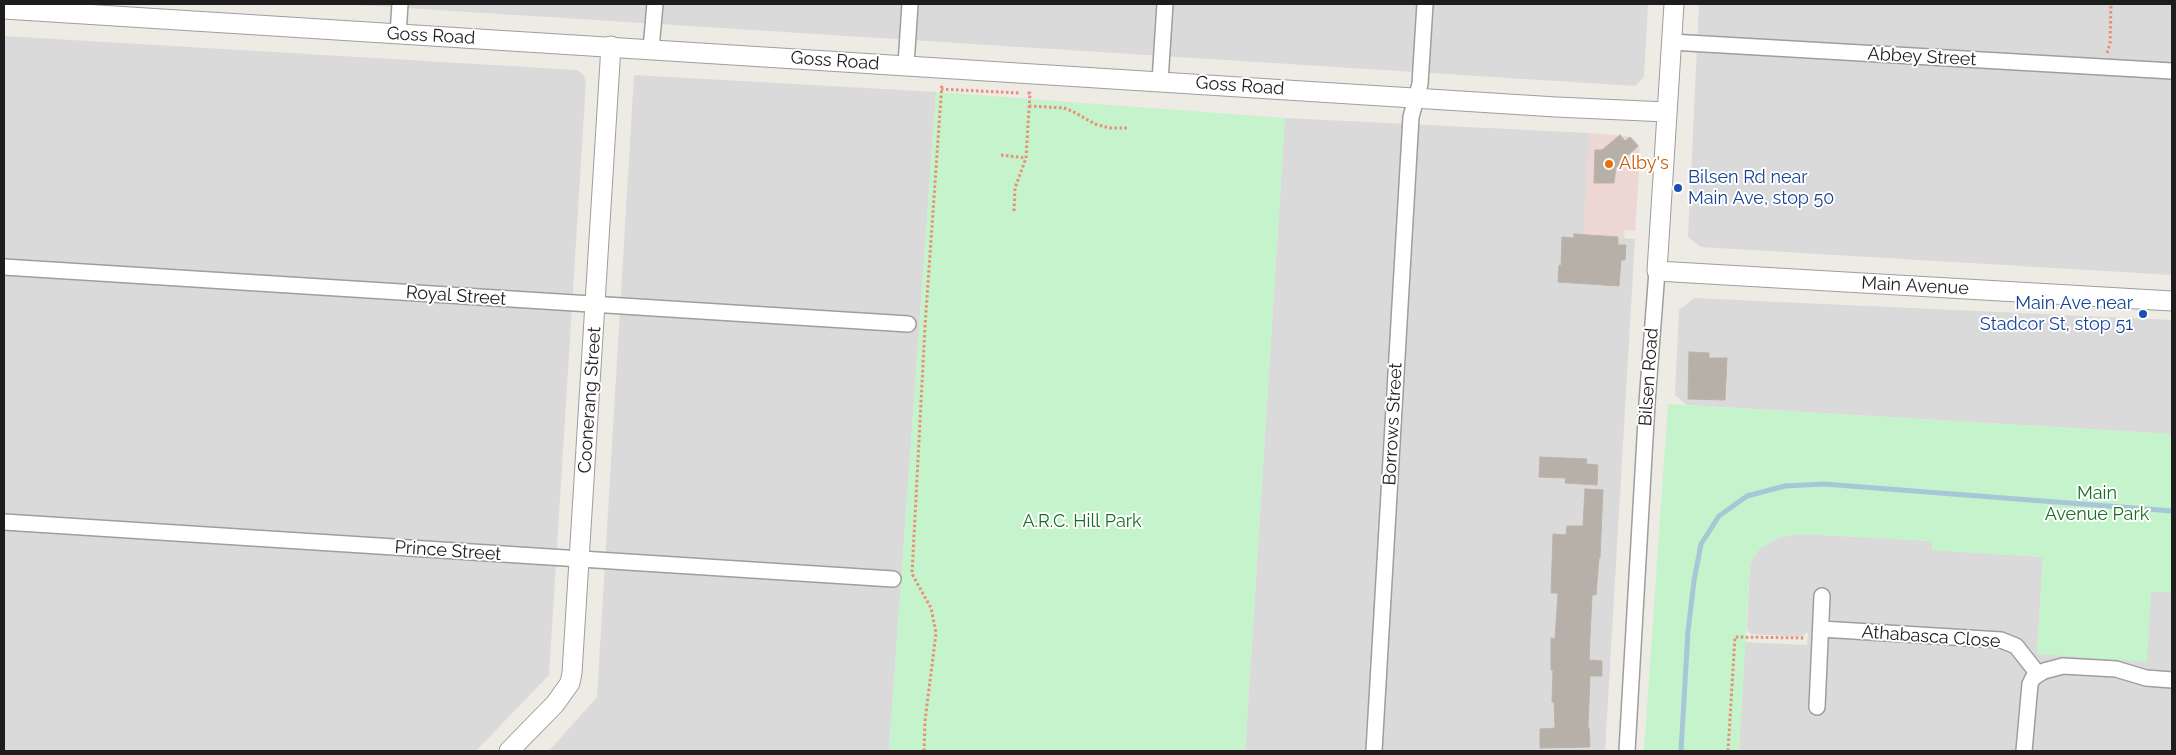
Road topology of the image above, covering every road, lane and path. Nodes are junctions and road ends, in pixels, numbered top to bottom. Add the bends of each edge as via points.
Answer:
1 (400, 4) edge
2 (655, 4) edge
3 (910, 4) edge
4 (1165, 4) edge
5 (1425, 4) edge
6 (1674, 4) edge
7 (2111, 4) edge
8 (4, 9) edge
9 (129, 10) edge
10 (398, 34) junction
11 (1671, 42) junction
12 (611, 46) junction
13 (651, 49) junction
14 (906, 65) junction
15 (943, 68) junction
16 (2102, 68) junction
17 (2172, 71) edge
18 (1160, 81) junction
19 (942, 89) junction
20 (1416, 97) junction
21 (1029, 106) junction
22 (1667, 112) junction
23 (1127, 128) dead end
24 (1001, 156) dead end
25 (1026, 158) junction
26 (1014, 211) dead end
27 (4, 267) edge
28 (1657, 271) junction
29 (2172, 301) edge
30 (596, 304) junction
31 (908, 324) dead end
32 (4, 522) edge
33 (580, 559) junction
34 (893, 579) dead end
35 (1822, 596) dead end
36 (1821, 629) junction
37 (2038, 674) junction
38 (2172, 680) edge
39 (1817, 706) dead end
40 (509, 751) edge
41 (924, 751) edge
42 (1374, 751) edge
43 (1627, 751) edge
44 (1728, 751) edge
45 (2024, 751) edge

1 - 10 street
2 - 13 street
3 - 14 street
4 - 18 street
5 - 20 street, Borrows Street via 1420,84
6 - 11 street, Bilsen Road
7 - 16 path via 2110,44
8 - 9 street, Goss Road
9 - 10 street, Goss Road
10 - 12 street, Goss Road
11 - 16 street, Abbey Street
11 - 22 street, Bilsen Road
12 - 13 street, Goss Road
12 - 30 street, Coonerang Street
13 - 14 street, Goss Road
14 - 15 street, Goss Road
15 - 18 street, Goss Road
15 - 19 path
16 - 17 street, Abbey Street
18 - 20 street, Goss Road
19 - 21 path via 1030,93
19 - 41 path via 912,574 931,608 936,633
20 - 22 street, Goss Road
20 - 42 street, Borrows Street via 1411,117
21 - 23 path via 1064,108 1095,124
21 - 25 path
22 - 28 street, Bilsen Road
24 - 25 path
25 - 26 path via 1015,188
27 - 30 street, Royal Street
28 - 29 street, Main Avenue
28 - 43 street, Bilsen Road
30 - 31 street, Royal Street
30 - 33 street, Coonerang Street
32 - 33 street, Prince Street
33 - 34 street, Prince Street
33 - 40 street, Coonerang Street via 570,684
35 - 36 street
36 - 37 street, Athabasca Close via 2001,640 2016,646
36 - 39 street
36 - 44 path via 1804,639 1735,637
37 - 38 street via 2063,666 2116,669 2138,677
37 - 45 street via 2028,691

